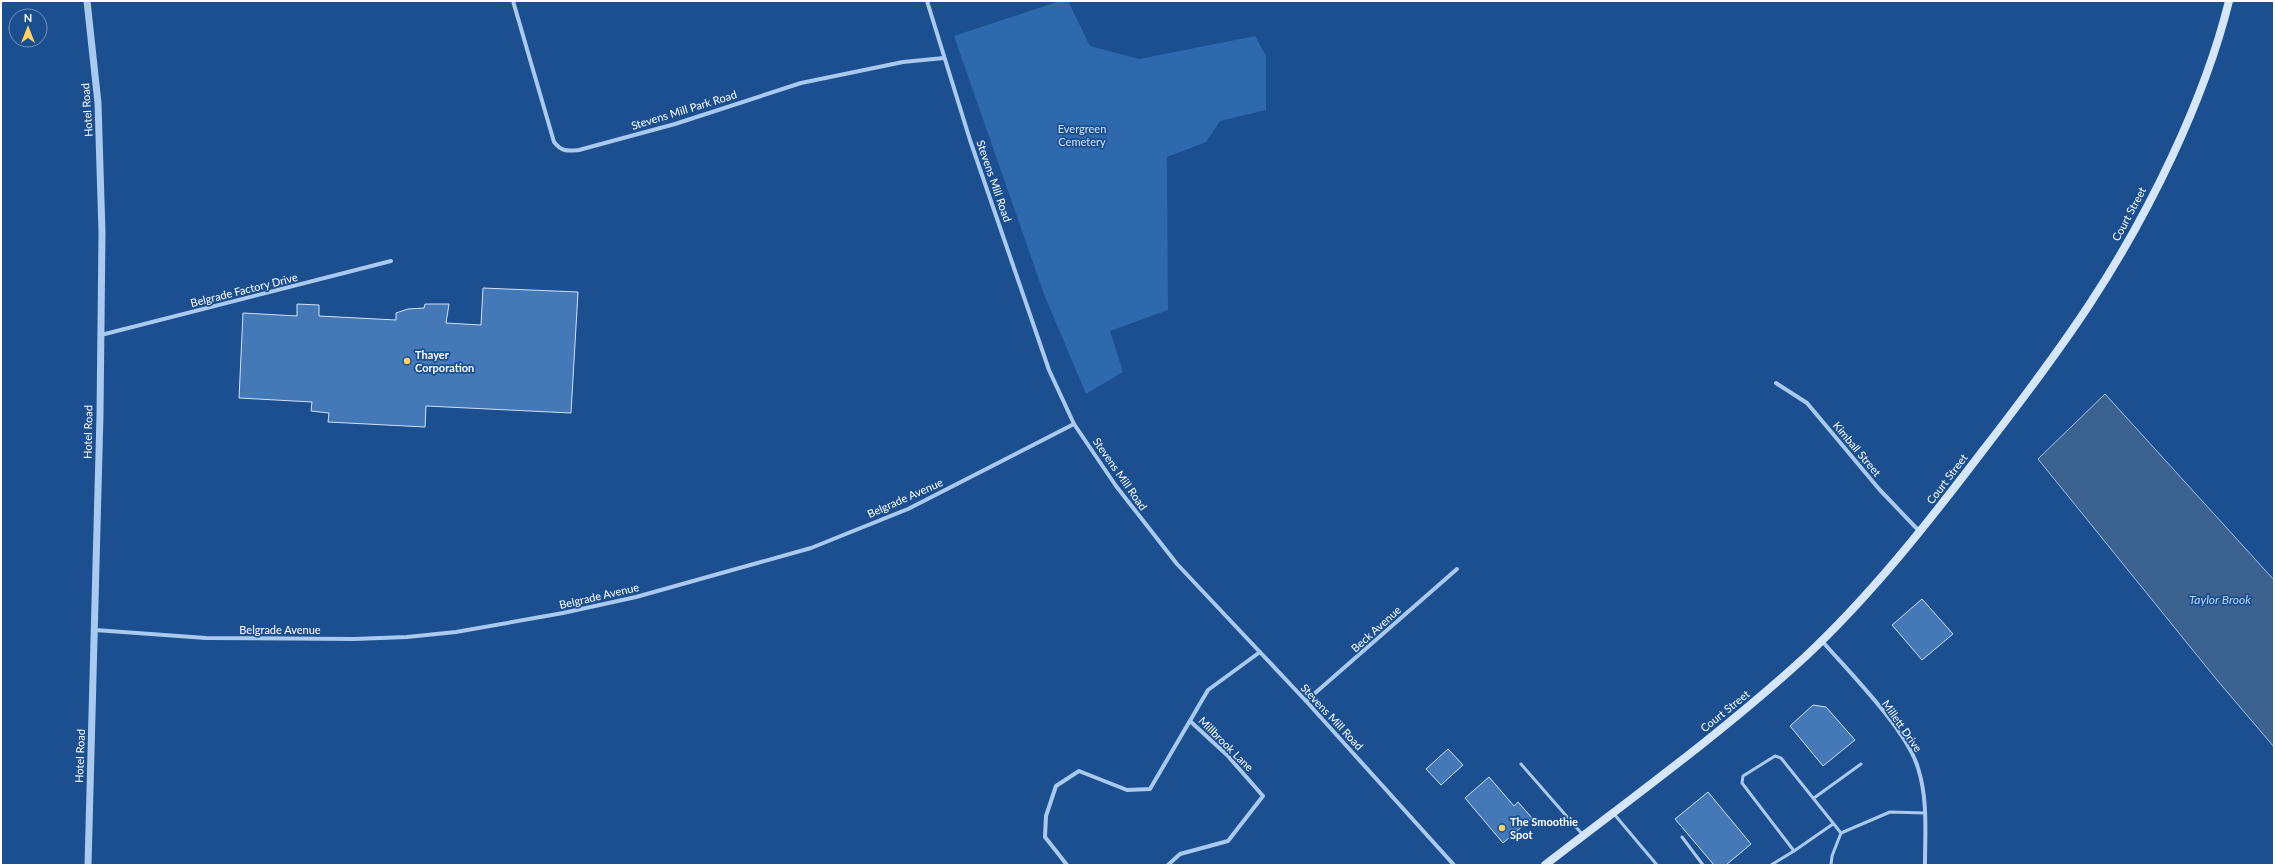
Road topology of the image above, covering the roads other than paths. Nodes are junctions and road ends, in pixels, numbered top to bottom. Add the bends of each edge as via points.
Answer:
1 (87, 1) edge
2 (513, 1) edge
3 (927, 1) edge
4 (2229, 1) edge
5 (944, 58) junction
6 (392, 261) dead end
7 (101, 335) junction
8 (1776, 383) dead end
9 (1074, 424) junction
10 (1921, 532) junction
11 (1457, 569) dead end
12 (95, 630) junction
13 (1821, 640) junction
14 (1260, 652) junction
15 (1306, 701) junction
16 (1190, 721) junction
17 (1521, 764) dead end
18 (1861, 764) dead end
19 (1814, 798) junction
20 (1613, 813) junction
21 (1924, 813) junction
22 (1833, 824) junction
23 (1841, 833) junction
24 (1583, 836) junction
25 (1682, 837) dead end
26 (1794, 851) junction
27 (88, 865) edge
28 (1067, 865) edge
29 (1168, 865) edge
30 (1454, 865) edge
31 (1545, 865) edge
32 (1657, 865) edge
33 (1703, 865) edge
34 (1771, 865) edge
35 (1832, 865) edge
36 (1925, 865) edge

1 - 7 street, Hotel Road via 101,156
2 - 5 street, Stevens Mill Park Road via 554,142 559,149 566,151 579,150 675,124 802,83 903,62
3 - 5 street, Stevens Mill Road
4 - 10 main road, Court Street via 2204,79 2183,130 2151,197 2116,260 2091,303
5 - 9 street, Stevens Mill Road via 1049,370
6 - 7 street, Belgrade Factory Drive
7 - 12 street, Hotel Road
8 - 10 street, Kimball Street via 1807,403 1879,489
9 - 12 street, Belgrade Avenue via 908,509 811,548 643,595 563,614 456,632 354,639 206,638
9 - 14 street, Stevens Mill Road via 1149,530 1177,564
10 - 13 main road, Court Street
11 - 15 street, Beck Avenue
12 - 27 street, Hotel Road
13 - 20 main road, Court Street via 1766,692
13 - 21 street, Millett Drive via 1884,713 1907,745 1919,769
14 - 15 street, Stevens Mill Road
14 - 16 street, Millbrook Lane via 1208,690
15 - 30 street, Stevens Mill Road
16 - 28 street, Millbrook Lane via 1150,789 1127,790 1079,770 1056,786 1046,816 1045,837
16 - 29 street, Millbrook Lane via 1227,754 1263,796 1228,841 1180,854
17 - 24 lane
18 - 19 lane
19 - 22 lane
19 - 26 lane via 1781,758 1775,756 1744,776 1742,783
20 - 24 main road, Court Street
20 - 32 lane
21 - 23 lane via 1890,812
21 - 36 street, Millett Drive
22 - 23 lane
22 - 26 lane
23 - 35 lane via 1832,856
24 - 31 main road, Court Street
25 - 33 lane
26 - 34 lane

